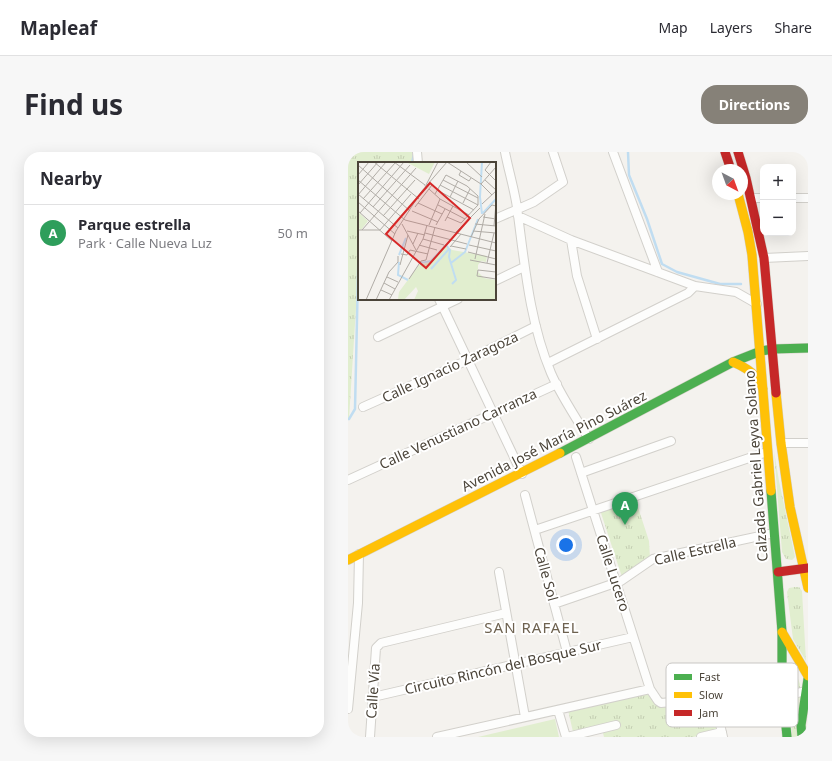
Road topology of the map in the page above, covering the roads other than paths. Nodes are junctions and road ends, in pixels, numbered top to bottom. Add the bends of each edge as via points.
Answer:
1 (505, 152) edge
2 (553, 152) edge
3 (613, 152) edge
4 (726, 152) edge
5 (738, 152) edge
6 (729, 164) edge
7 (751, 198) junction
8 (760, 198) edge
9 (796, 198) edge
10 (808, 198) edge
11 (740, 200) edge
12 (518, 212) junction
13 (496, 219) edge
14 (571, 240) junction
15 (808, 256) edge
16 (764, 258) junction
17 (524, 267) junction
18 (658, 272) junction
19 (496, 281) edge
20 (695, 286) junction
21 (454, 300) edge
22 (440, 303) edge
23 (757, 304) junction
24 (536, 326) junction
25 (378, 338) dead end
26 (597, 339) junction
27 (808, 348) edge
28 (772, 349) junction
29 (761, 351) junction
30 (468, 360) junction
31 (733, 362) junction
32 (548, 363) junction
33 (557, 384) junction
34 (764, 392) junction
35 (363, 407) dead end
36 (493, 413) junction
37 (589, 439) junction
38 (672, 440) dead end
39 (808, 443) edge
40 (781, 444) junction
41 (768, 452) junction
42 (576, 458) dead end
43 (581, 473) junction
44 (522, 474) junction
45 (348, 480) edge
46 (525, 495) dead end
47 (593, 510) junction
48 (534, 530) junction
49 (774, 533) junction
50 (359, 554) junction
51 (348, 560) edge
52 (806, 569) edge
53 (499, 572) dead end
54 (778, 572) junction
55 (616, 583) junction
56 (808, 588) edge
57 (554, 604) junction
58 (506, 613) junction
59 (782, 632) junction
60 (633, 637) junction
61 (567, 652) junction
62 (782, 663) edge
63 (516, 664) junction
64 (808, 676) edge
65 (808, 679) edge
66 (650, 689) junction
67 (806, 691) junction
68 (798, 692) edge
69 (373, 697) junction
70 (666, 703) edge
71 (348, 709) edge
72 (558, 710) junction
73 (525, 717) junction
74 (616, 725) dead end
75 (786, 727) edge
76 (722, 735) edge
77 (370, 737) edge
78 (437, 737) edge
79 (566, 737) edge
80 (701, 737) edge
81 (787, 737) edge
82 (802, 737) edge

1 - 12 street
2 - 12 street via 563,182
3 - 18 street
4 - 6 main road
5 - 7 main road, Calzada Gabriel Leyva Solano
7 - 8 street
7 - 16 main road, Calzada Gabriel Leyva Solano
9 - 10 street
11 - 23 main road, Calzada Gabriel Leyva Solano via 752,255
12 - 13 street
12 - 14 street
12 - 17 street
14 - 18 street
14 - 26 street via 577,276
15 - 16 street
16 - 28 main road, Calzada Gabriel Leyva Solano
17 - 19 street
17 - 24 street
18 - 20 street
20 - 23 street via 736,292
20 - 26 street via 688,293
21 - 22 street
22 - 25 street
22 - 30 street
23 - 29 main road, Calzada Gabriel Leyva Solano
24 - 30 street, Calle Ignacio Zaragoza
24 - 32 street
26 - 32 street
27 - 28 main road, Avenida José María Pino Suárez
28 - 29 main road, Avenida José María Pino Suárez
28 - 40 main road, Calzada Gabriel Leyva Solano
29 - 31 main road, Avenida José María Pino Suárez
29 - 34 main road, Calzada Gabriel Leyva Solano
30 - 35 street, Calle Ignacio Zaragoza
30 - 36 street
31 - 34 main road via 754,374
31 - 37 main road, Avenida José María Pino Suárez
32 - 33 street
33 - 36 street, Calle Venustiano Carranza
33 - 37 street
34 - 41 main road, Calzada Gabriel Leyva Solano
36 - 44 street
36 - 45 street, Calle Venustiano Carranza
37 - 44 main road, Avenida José María Pino Suárez
38 - 43 street
39 - 40 street
40 - 52 main road, Calzada Gabriel Leyva Solano via 790,507
41 - 47 street
41 - 49 main road, Calzada Gabriel Leyva Solano
42 - 43 street, Calle Lucero
43 - 47 street, Calle Lucero
44 - 50 main road, Avenida José María Pino Suárez
46 - 48 street, Calle Sol
47 - 48 street
47 - 55 street, Calle Lucero
48 - 57 street, Calle Sol
49 - 54 main road, Calzada Gabriel Leyva Solano
49 - 55 street, Calle Estrella via 653,559
50 - 51 main road, Avenida José María Pino Suárez
50 - 71 street via 358,603
52 - 54 main road
52 - 56 main road, Calzada Gabriel Leyva Solano
53 - 58 street
54 - 59 main road, Calzada Gabriel Leyva Solano
55 - 57 street, Calle Estrella
55 - 60 street, Calle Lucero
57 - 61 street, Calle Sol
58 - 63 street
58 - 69 street, Calle Vía via 381,643 376,648
59 - 62 main road, Calzada Gabriel Leyva Solano
59 - 64 main road
60 - 61 street, Circuito Rincón del Bosque Sur
60 - 66 street, Calle Lucero
61 - 63 street, Circuito Rincón del Bosque Sur
63 - 69 street, Circuito Rincón del Bosque Sur
63 - 73 street
65 - 67 main road
66 - 70 street via 655,698 661,703
66 - 72 street
67 - 68 street
67 - 82 main road via 801,725
69 - 77 street, Calle Vía
72 - 73 street
72 - 79 street
73 - 78 street
74 - 79 street
75 - 81 main road, Calzada Gabriel Leyva Solano
76 - 80 street

